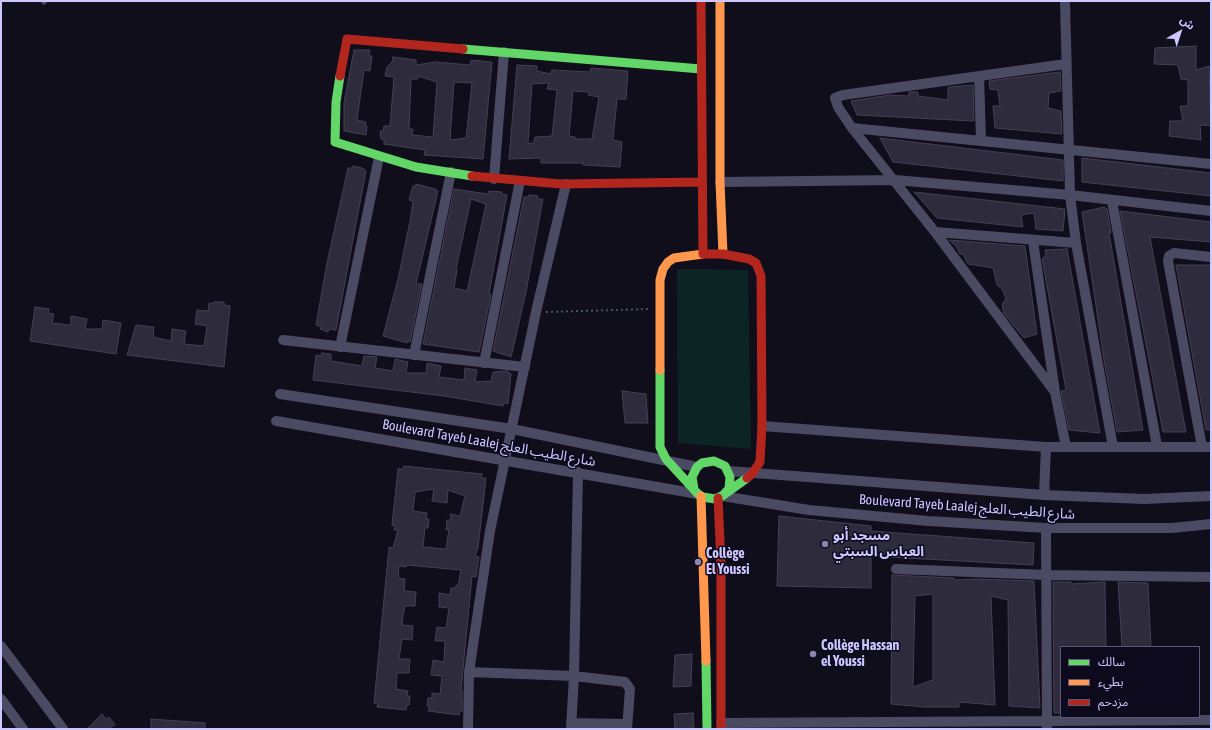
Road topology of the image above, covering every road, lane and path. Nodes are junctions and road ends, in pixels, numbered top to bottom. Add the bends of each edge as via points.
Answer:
1 (701, 1) edge
2 (720, 1) edge
3 (1065, 1) edge
4 (504, 52) junction
5 (1066, 64) junction
6 (701, 69) junction
7 (979, 76) junction
8 (852, 128) junction
9 (981, 140) junction
10 (1070, 151) junction
11 (379, 157) junction
12 (1211, 164) edge
13 (451, 172) junction
14 (494, 179) junction
15 (895, 180) junction
16 (520, 181) junction
17 (702, 182) junction
18 (720, 182) junction
19 (566, 184) junction
20 (1070, 195) junction
21 (1112, 201) junction
22 (1211, 211) edge
23 (935, 232) junction
24 (1033, 241) junction
25 (1076, 243) junction
26 (703, 254) junction
27 (723, 254) junction
28 (1211, 257) edge
29 (660, 309) junction
30 (536, 312) junction
31 (284, 340) dead end
32 (340, 346) junction
33 (414, 355) junction
34 (484, 363) junction
35 (525, 368) junction
36 (1055, 392) junction
37 (280, 394) dead end
38 (276, 421) dead end
39 (762, 426) junction
40 (512, 429) junction
41 (1157, 446) junction
42 (1046, 447) junction
43 (1066, 447) junction
44 (1113, 447) junction
45 (1207, 447) edge
46 (666, 459) junction
47 (505, 460) junction
48 (697, 466) junction
49 (728, 471) junction
50 (578, 472) junction
51 (752, 474) junction
52 (698, 493) junction
53 (1044, 495) junction
54 (722, 496) junction
55 (1211, 496) edge
56 (1211, 524) edge
57 (1046, 528) junction
58 (896, 569) dead end
59 (1047, 575) junction
60 (1211, 576) edge
61 (1, 646) edge
62 (470, 672) junction
63 (574, 676) junction
64 (1, 699) edge
65 (1211, 720) edge
66 (1153, 725) edge
67 (571, 726) edge
68 (627, 726) edge
69 (721, 726) edge
70 (892, 726) edge
71 (1047, 726) edge
72 (23, 729) edge
73 (63, 729) edge
74 (468, 729) edge
75 (707, 729) edge

1 - 6 street
2 - 18 street
3 - 5 street
4 - 6 street
4 - 11 street via 347,39 336,102 335,142
4 - 14 street
5 - 7 street
5 - 10 street
6 - 17 street
7 - 8 street via 838,96 835,103
7 - 9 street
8 - 9 street
8 - 15 street
9 - 10 street
10 - 12 street
10 - 20 street
11 - 13 street via 416,167
11 - 32 street
13 - 14 street
13 - 33 street
14 - 16 street
15 - 18 street
15 - 20 street
15 - 23 street
16 - 19 street
16 - 34 street
17 - 19 street
17 - 26 street
18 - 27 street
19 - 30 street
20 - 21 street
20 - 25 street
21 - 22 street
21 - 41 street
23 - 24 street
23 - 36 street
24 - 25 street
24 - 36 street
25 - 44 street
26 - 27 street
26 - 29 street via 674,258 668,262 660,280
27 - 39 street via 749,259 760,269
28 - 45 street via 1174,253 1168,261
29 - 30 path
29 - 46 street via 660,447
30 - 35 street
31 - 32 street
32 - 33 street
33 - 34 street
34 - 35 street
35 - 40 street
36 - 43 street
37 - 40 street, Boulevard Tayeb Laalej شارع الطيب العلج
38 - 47 street, Boulevard Tayeb Laalej شارع الطيب العلج
39 - 42 street
39 - 51 street via 760,462
40 - 46 street, Boulevard Tayeb Laalej شارع الطيب العلج
40 - 47 street
41 - 44 street
41 - 45 street
42 - 43 street
42 - 53 street
43 - 44 street
46 - 48 street, Boulevard Tayeb Laalej شارع الطيب العلج
46 - 52 street
47 - 50 street, Boulevard Tayeb Laalej شارع الطيب العلج
47 - 62 street via 490,531
48 - 49 street via 714,461
48 - 52 street via 692,477
49 - 51 street, Boulevard Tayeb Laalej شارع الطيب العلج
49 - 54 street via 730,483
50 - 52 street, Boulevard Tayeb Laalej شارع الطيب العلج
50 - 63 street
51 - 53 street, Boulevard Tayeb Laalej شارع الطيب العلج
51 - 54 street
52 - 54 street via 708,499
52 - 75 street via 704,562
53 - 55 street, Boulevard Tayeb Laalej شارع الطيب العلج via 1144,499
54 - 57 street, Boulevard Tayeb Laalej شارع الطيب العلج via 817,511
54 - 69 street
56 - 57 street, Boulevard Tayeb Laalej شارع الطيب العلج via 1172,528
57 - 59 street
58 - 59 street
59 - 60 street
59 - 71 street
61 - 73 street
62 - 63 street
62 - 74 street
63 - 67 street
63 - 68 street via 620,681 629,685
64 - 72 street
65 - 66 street
66 - 71 street
67 - 68 street
69 - 70 street
70 - 71 street

